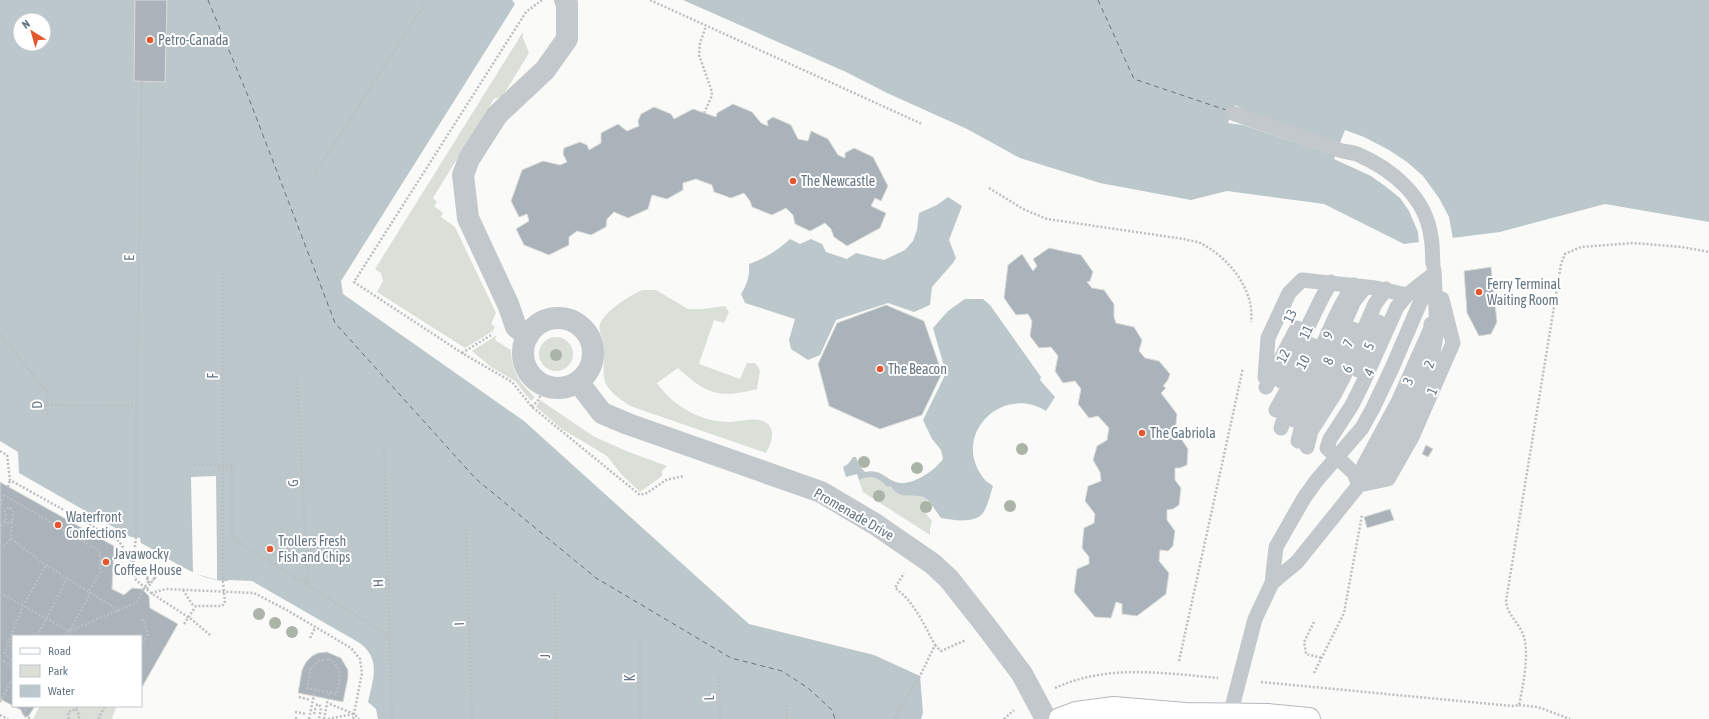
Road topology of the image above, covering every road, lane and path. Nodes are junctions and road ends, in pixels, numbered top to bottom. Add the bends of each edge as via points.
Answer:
1 (422, 0) edge
2 (542, 0) edge
3 (565, 0) edge
4 (650, 0) edge
5 (706, 26) junction
6 (142, 81) dead end
7 (704, 113) dead end
8 (1232, 113) dead end
9 (922, 124) dead end
10 (315, 174) dead end
11 (989, 188) dead end
12 (1709, 252) edge
13 (1433, 267) junction
14 (223, 270) dead end
15 (1354, 286) junction
16 (1251, 324) dead end
17 (521, 329) junction
18 (0, 334) edge
19 (462, 353) junction
20 (1245, 361) dead end
21 (298, 380) dead end
22 (578, 382) junction
23 (544, 386) junction
24 (47, 405) junction
25 (136, 406) junction
26 (532, 407) junction
27 (47, 418) dead end
28 (1300, 435) junction
29 (384, 447) dead end
30 (0, 451) edge
31 (194, 465) dead end
32 (223, 466) junction
33 (684, 476) dead end
34 (10, 480) junction
35 (1359, 485) junction
36 (8, 487) dead end
37 (2, 494) edge
38 (1364, 510) dead end
39 (0, 518) edge
40 (5, 522) junction
41 (466, 529) dead end
42 (0, 530) edge
43 (11, 538) junction
44 (0, 549) edge
45 (133, 563) junction
46 (46, 565) junction
47 (150, 570) dead end
48 (156, 570) junction
49 (904, 572) dead end
50 (147, 577) dead end
51 (67, 579) junction
52 (1272, 583) junction
53 (308, 585) junction
54 (145, 590) junction
55 (183, 590) junction
56 (224, 591) junction
57 (0, 593) edge
58 (151, 593) junction
59 (555, 593) dead end
60 (89, 594) junction
61 (23, 606) junction
62 (196, 606) junction
63 (118, 610) junction
64 (188, 617) junction
65 (46, 618) junction
66 (142, 618) dead end
67 (1314, 622) dead end
68 (184, 624) dead end
69 (315, 628) junction
70 (69, 631) junction
71 (38, 635) edge
72 (67, 635) edge
73 (210, 635) dead end
74 (389, 636) junction
75 (1301, 637) dead end
76 (310, 638) dead end
77 (640, 638) dead end
78 (1306, 638) junction
79 (969, 639) dead end
80 (9, 640) junction
81 (142, 644) edge
82 (935, 645) junction
83 (12, 651) edge
84 (1322, 658) junction
85 (0, 659) edge
86 (12, 660) edge
87 (1180, 661) dead end
88 (12, 666) edge
89 (1314, 673) dead end
90 (1200, 677) dead end
91 (719, 678) dead end
92 (12, 680) edge
93 (1279, 684) dead end
94 (315, 690) junction
95 (330, 693) junction
96 (299, 697) dead end
97 (1035, 697) junction
98 (310, 700) dead end
99 (0, 702) edge
100 (330, 704) dead end
101 (787, 705) dead end
102 (1519, 705) junction
103 (27, 707) edge
104 (77, 707) edge
105 (104, 707) edge
106 (295, 712) dead end
107 (0, 714) edge
108 (306, 714) dead end
109 (314, 714) dead end
110 (354, 714) junction
111 (319, 717) edge
112 (1229, 717) edge
113 (8, 719) edge
114 (31, 719) edge
115 (69, 719) edge
116 (80, 719) edge
117 (98, 719) edge
118 (309, 719) edge
119 (324, 719) edge
120 (328, 719) edge
121 (353, 719) edge
122 (359, 719) edge
123 (392, 719) edge
124 (472, 719) edge
125 (556, 719) edge
126 (640, 719) edge
127 (720, 719) edge
128 (787, 719) edge
129 (894, 719) edge
130 (1004, 719) edge
131 (1046, 719) edge
132 (1060, 719) edge
133 (1309, 719) edge
134 (1570, 719) edge

1 - 10 path via 423,6
2 - 19 path via 526,12 354,282
3 - 17 street via 568,4 567,39 545,70 497,115 469,159 463,175 468,218
4 - 5 path
5 - 7 path via 699,55 712,92
5 - 9 path
6 - 25 path, E
8 - 13 lane via 1354,153 1392,175 1413,194 1423,210 1432,237
11 - 16 path via 1023,209 1047,219 1184,239 1202,244 1221,256 1238,274 1248,295
12 - 102 path via 1633,242 1581,247 1565,254 1561,264 1506,601 1506,608 1523,635 1525,647 1523,687
13 - 35 lane, 3 via 1431,328 1398,402 1364,465
13 - 35 lane, 1 via 1454,343 1412,437 1388,479
14 - 32 path, F
15 - 15 lane, 12 via 1311,296 1296,330 1266,382 1268,338 1289,293
15 - 28 lane, 8 via 1354,301 1323,371 1294,419
15 - 28 lane, 10 via 1333,298 1305,360 1279,403
15 - 28 lane, 6 via 1375,304 1334,394 1311,431
15 - 28 lane, 4 via 1397,307 1352,405 1330,439
15 - 28 lane via 1432,275 1362,428
17 - 19 path
17 - 22 street via 534,328 554,318 577,323 586,331 592,341 594,353 587,374
17 - 23 street via 524,360 528,371
18 - 24 path, D via 47,392
19 - 26 path via 512,382
20 - 87 path
21 - 53 path, G
22 - 23 street via 564,388
22 - 97 street, Promenade Drive via 602,412 628,424 821,492 894,537 933,564 949,579 1022,674
23 - 26 path via 539,399
24 - 25 path
24 - 27 path, D
25 - 45 path, E via 136,537
26 - 33 path via 640,495 666,480
28 - 35 lane via 1354,473
28 - 52 lane via 1304,498 1276,547
29 - 74 path, H
30 - 34 path via 7,455
31 - 32 path
32 - 53 path via 232,466 232,538
32 - 56 path, F
34 - 36 path
34 - 45 path via 118,541
35 - 52 lane via 1298,562
37 - 39 path
37 - 60 path via 100,551 100,573
38 - 84 path via 1344,613
39 - 40 path, bridge
40 - 40 path, bridge via 9,524 12,520 10,507 6,511
40 - 42 path, bridge
40 - 43 path via 5,511 9,507 13,510
41 - 124 path, I
43 - 44 path
43 - 46 path
45 - 54 path via 136,580
46 - 51 path
46 - 61 path
47 - 48 path
48 - 50 path via 150,570
48 - 54 path, bridge
49 - 82 path via 895,588 904,594
51 - 60 path
51 - 65 path
52 - 112 lane via 1255,619
53 - 74 path
54 - 58 path
54 - 63 path via 136,602
55 - 56 path
55 - 58 path via 166,589
55 - 62 path
56 - 62 path via 225,602 222,606
56 - 69 path via 254,593
57 - 61 path
58 - 64 path
59 - 125 path, J
60 - 63 path
60 - 70 path
61 - 65 path
61 - 80 path
62 - 64 path
63 - 70 path
64 - 68 path
64 - 73 path
65 - 70 path
65 - 71 path
66 - 81 path via 148,635
67 - 78 path
69 - 76 path
69 - 110 path via 351,648 360,659 362,673
70 - 72 path
74 - 123 path, H
75 - 78 path
77 - 126 path, K
78 - 84 path via 1306,654
79 - 82 path via 941,651
80 - 83 path
80 - 86 path via 5,653
82 - 129 path
84 - 89 path
85 - 88 path
90 - 97 path via 1113,672 1066,683
91 - 127 path, L
92 - 99 path
93 - 102 path
94 - 95 path
94 - 95 path via 307,688 311,668 319,661 329,659 336,664 340,675 337,694
94 - 118 path
95 - 119 path
96 - 98 path
97 - 130 path
97 - 131 street, Promenade Drive
100 - 110 path
101 - 128 path
102 - 134 path via 1538,707
103 - 114 path via 23,715
104 - 115 path via 68,712
104 - 116 path
105 - 117 path
106 - 108 path
107 - 113 path
109 - 111 path via 319,704
110 - 120 path
110 - 121 path
110 - 122 path
112 - 132 street via 1114,708 1076,713
112 - 133 street via 1268,715

